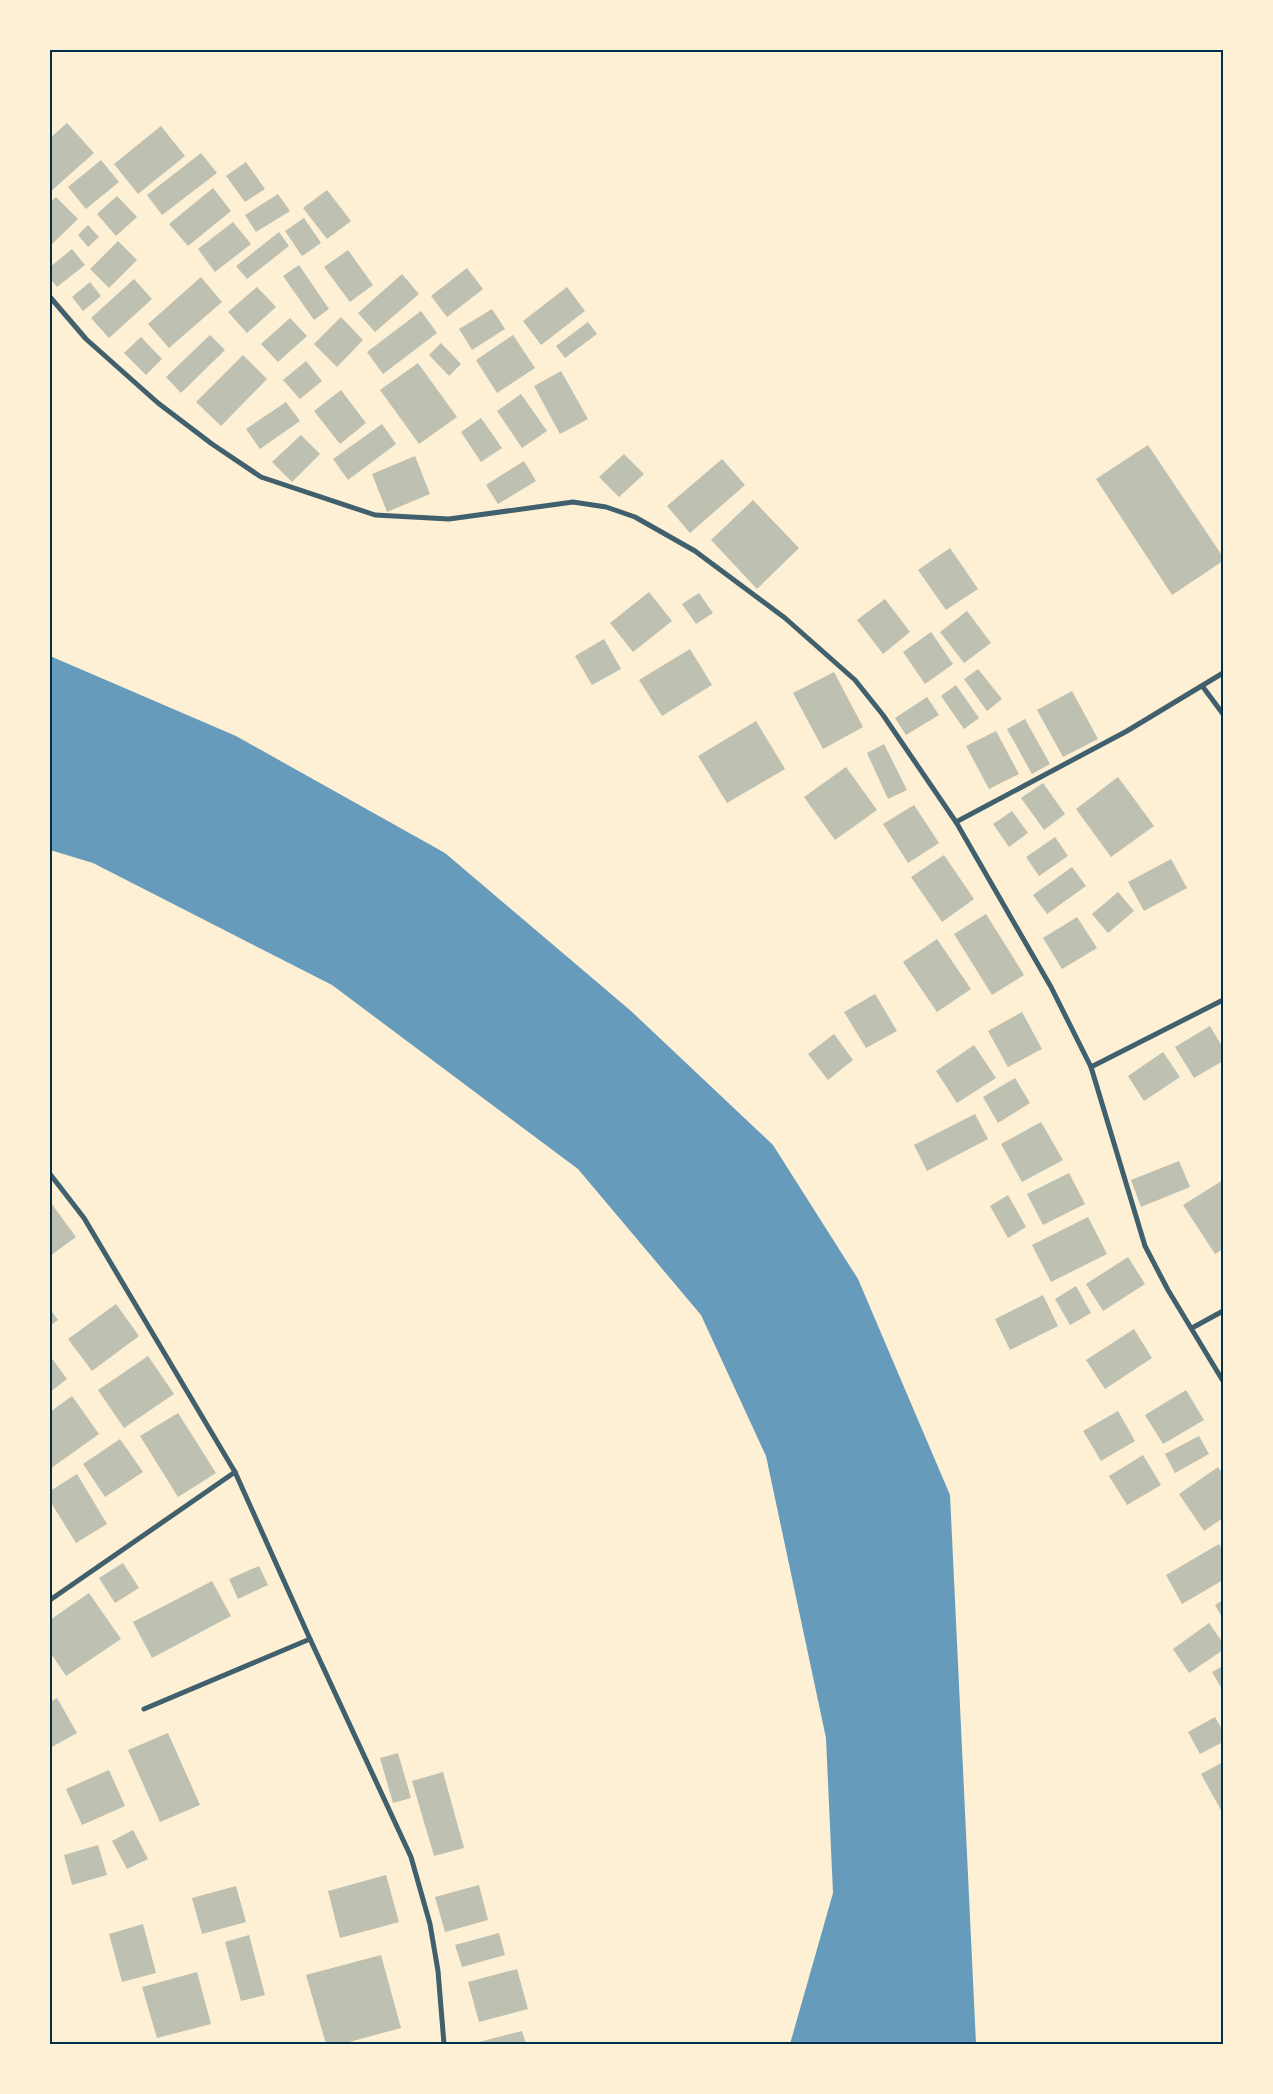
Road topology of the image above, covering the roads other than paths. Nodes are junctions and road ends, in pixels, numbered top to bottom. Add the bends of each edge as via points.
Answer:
1 (50, 297) edge
2 (1223, 673) edge
3 (1203, 687) junction
4 (1223, 714) edge
5 (956, 822) junction
6 (1223, 1000) edge
7 (1092, 1067) junction
8 (50, 1174) edge
9 (1223, 1311) edge
10 (1192, 1328) junction
11 (1223, 1381) edge
12 (235, 1472) junction
13 (50, 1600) edge
14 (310, 1639) junction
15 (144, 1709) dead end
16 (444, 2044) edge

1 - 5 street via 86,339 158,403 261,477 375,515 449,519 573,502 635,517 695,551 785,618 855,680 883,714
2 - 3 street
3 - 4 street
3 - 5 street
5 - 7 street via 1051,987
6 - 7 street
7 - 10 street via 1145,1246
8 - 12 street via 84,1218
9 - 10 street
10 - 11 street
12 - 13 street
12 - 14 street
14 - 15 street
14 - 16 street via 411,1857 430,1924

